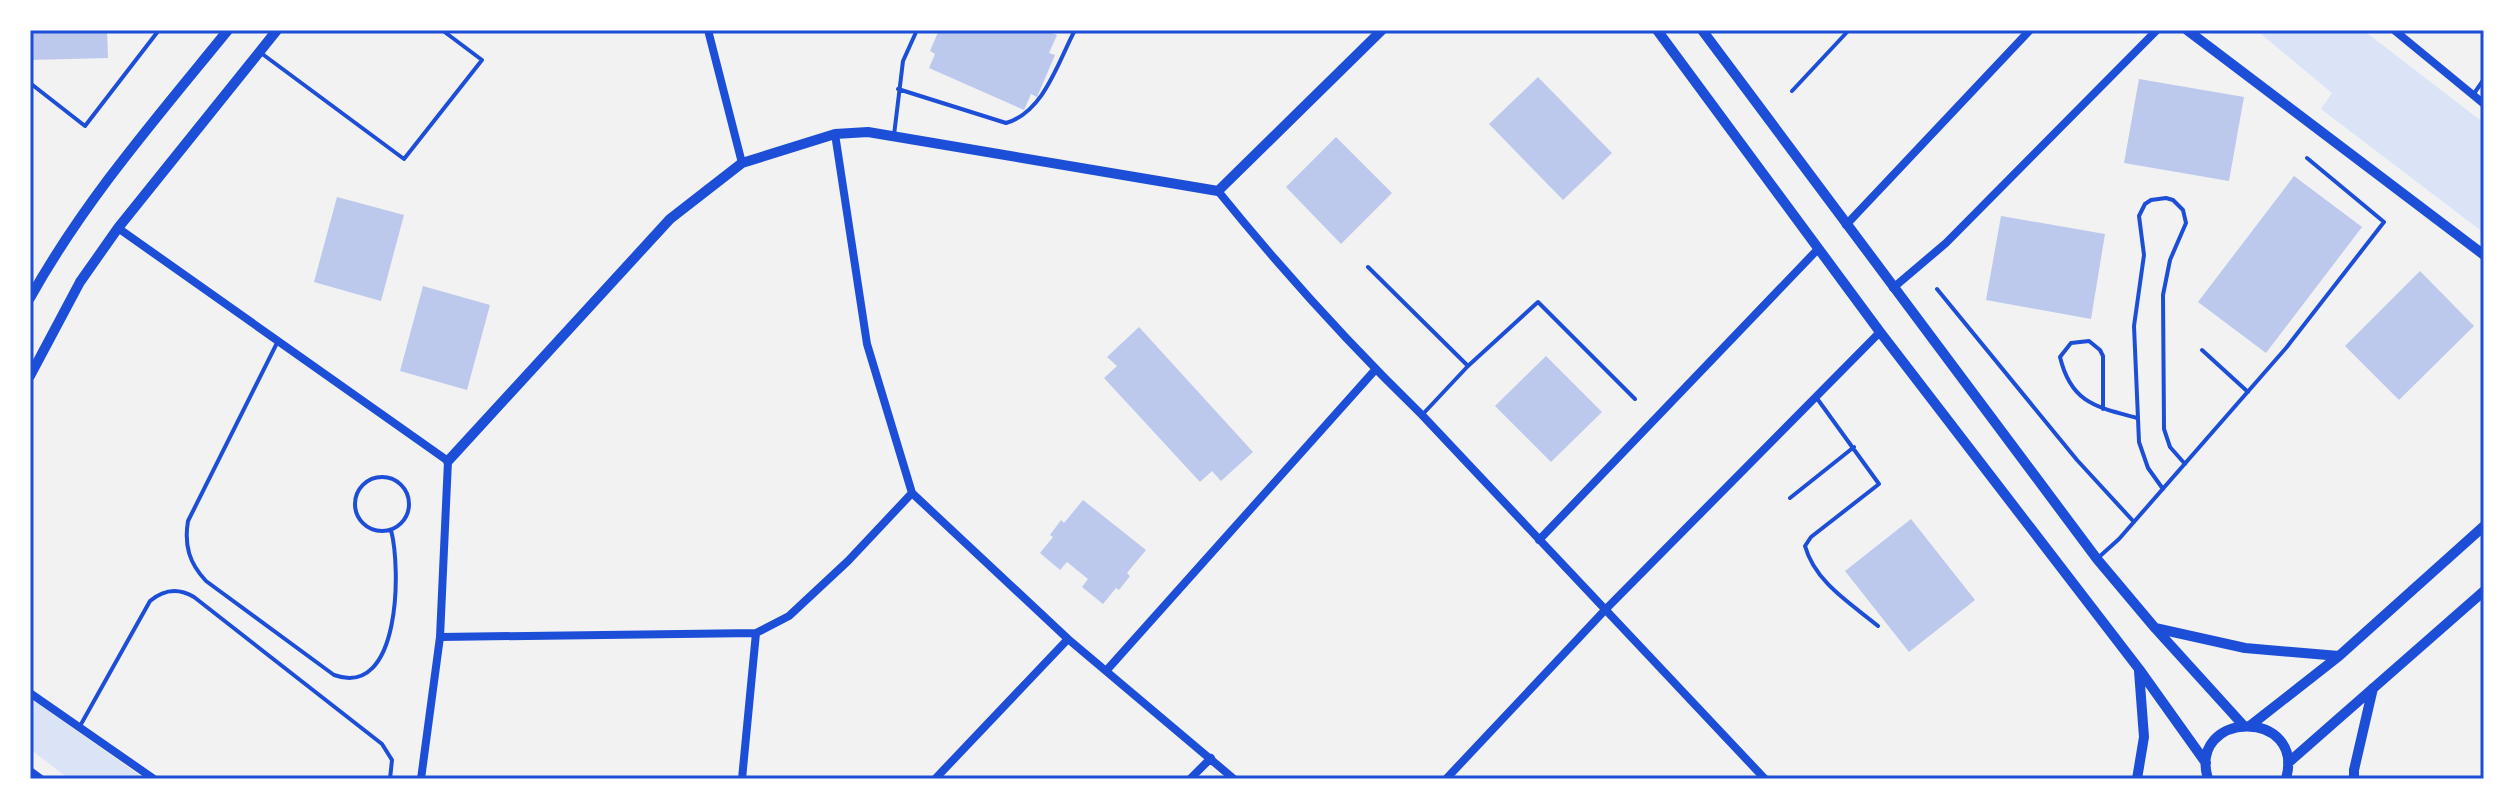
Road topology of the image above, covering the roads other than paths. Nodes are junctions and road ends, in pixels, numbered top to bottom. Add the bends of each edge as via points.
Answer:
1 (159, 30) edge
2 (277, 30) edge
3 (442, 30) edge
4 (708, 30) edge
5 (917, 30) edge
6 (1075, 30) edge
7 (1382, 30) edge
8 (1657, 30) edge
9 (1702, 30) edge
10 (1849, 30) edge
11 (2030, 30) edge
12 (2157, 30) edge
13 (2187, 30) edge
14 (2394, 30) edge
15 (224, 31) edge
16 (259, 52) junction
17 (2484, 79) edge
18 (30, 83) edge
19 (898, 89) junction
20 (1792, 91) dead end
21 (2473, 95) junction
22 (2484, 104) edge
23 (835, 134) junction
24 (894, 135) junction
25 (2307, 158) dead end
26 (742, 163) junction
27 (1218, 191) junction
28 (1846, 225) junction
29 (118, 228) junction
30 (1818, 249) junction
31 (2484, 255) edge
32 (1368, 267) dead end
33 (1893, 288) junction
34 (1937, 289) dead end
35 (30, 298) edge
36 (1880, 332) junction
37 (278, 341) junction
38 (2202, 350) dead end
39 (1468, 366) junction
40 (1375, 370) junction
41 (30, 376) edge
42 (2248, 392) junction
43 (1816, 397) junction
44 (1635, 399) dead end
45 (2103, 409) junction
46 (1422, 415) junction
47 (2137, 418) junction
48 (1854, 447) junction
49 (448, 461) junction
50 (2185, 464) junction
51 (2163, 489) junction
52 (912, 493) junction
53 (1790, 498) dead end
54 (2134, 522) junction
55 (2484, 526) edge
56 (391, 530) junction
57 (1539, 540) junction
58 (2097, 559) junction
59 (2484, 591) edge
60 (1605, 610) junction
61 (1878, 626) dead end
62 (2155, 628) junction
63 (756, 633) junction
64 (440, 637) junction
65 (1068, 639) junction
66 (2339, 656) junction
67 (2139, 669) junction
68 (1106, 671) junction
69 (2373, 688) junction
70 (30, 693) edge
71 (2247, 725) junction
72 (79, 728) junction
73 (1211, 758) junction
74 (30, 771) edge
75 (2205, 773) edge
76 (2288, 774) edge
77 (41, 779) edge
78 (154, 779) edge
79 (390, 779) edge
80 (421, 779) edge
81 (742, 779) edge
82 (935, 779) edge
83 (1190, 779) edge
84 (1234, 779) edge
85 (1446, 779) edge
86 (1765, 779) edge
87 (2137, 779) edge
88 (2354, 779) edge

1 - 18 lane via 85,126
2 - 16 street
3 - 16 lane via 482,60 404,159
4 - 26 street
5 - 19 lane
6 - 19 lane via 1037,103 1016,120 1006,123
7 - 27 street
8 - 30 street
9 - 28 street
10 - 20 lane
11 - 28 street
12 - 33 street via 1946,243
13 - 31 street
14 - 21 street
15 - 35 street via 93,198
16 - 29 street
17 - 21 lane
19 - 24 lane
21 - 22 street
23 - 24 street
23 - 26 street
23 - 52 street via 867,344
24 - 27 street
25 - 42 lane via 2384,222
26 - 49 street via 670,219
27 - 40 street via 1287,276
28 - 33 street
29 - 37 street
29 - 41 street via 80,282
30 - 36 street
30 - 57 street
32 - 39 lane
33 - 58 street
34 - 54 lane
36 - 43 street
36 - 67 street
37 - 49 street
37 - 56 lane via 188,521 188,552 198,572 334,675 357,678 374,669 386,647 396,563
38 - 42 lane
39 - 44 lane via 1538,302
39 - 46 lane
40 - 46 street
40 - 68 street
42 - 50 lane
43 - 48 lane
43 - 60 street
45 - 45 lane via 2103,356 2089,341 2071,343 2060,357 2066,379 2093,407
45 - 47 lane
46 - 57 street
47 - 50 lane via 2134,326 2144,244 2139,216 2151,200 2166,198 2179,204 2186,223 2163,295 2163,419 2170,447
47 - 51 lane via 2142,455
48 - 53 lane
48 - 61 lane via 1879,484 1805,546 1823,580
49 - 64 street
50 - 51 lane
51 - 54 lane
52 - 63 street via 789,616
52 - 65 street
54 - 58 lane
55 - 66 street
56 - 56 lane via 402,524 409,501 397,481 373,478 356,495 359,519 379,531
57 - 60 street
58 - 62 street
59 - 69 street
60 - 85 street
60 - 86 street
62 - 66 street via 2245,648
62 - 71 street
63 - 64 street
63 - 81 street
64 - 80 street
65 - 68 street
65 - 82 street
66 - 71 street
67 - 75 street
67 - 87 street via 2144,737
68 - 73 street
69 - 76 street
69 - 88 street
70 - 72 street
71 - 75 street via 2220,735 2210,747
71 - 76 street via 2276,738 2284,749
72 - 78 street
72 - 79 lane via 150,601 167,591 181,591 382,744 392,760
73 - 83 street
73 - 84 street
74 - 77 street

